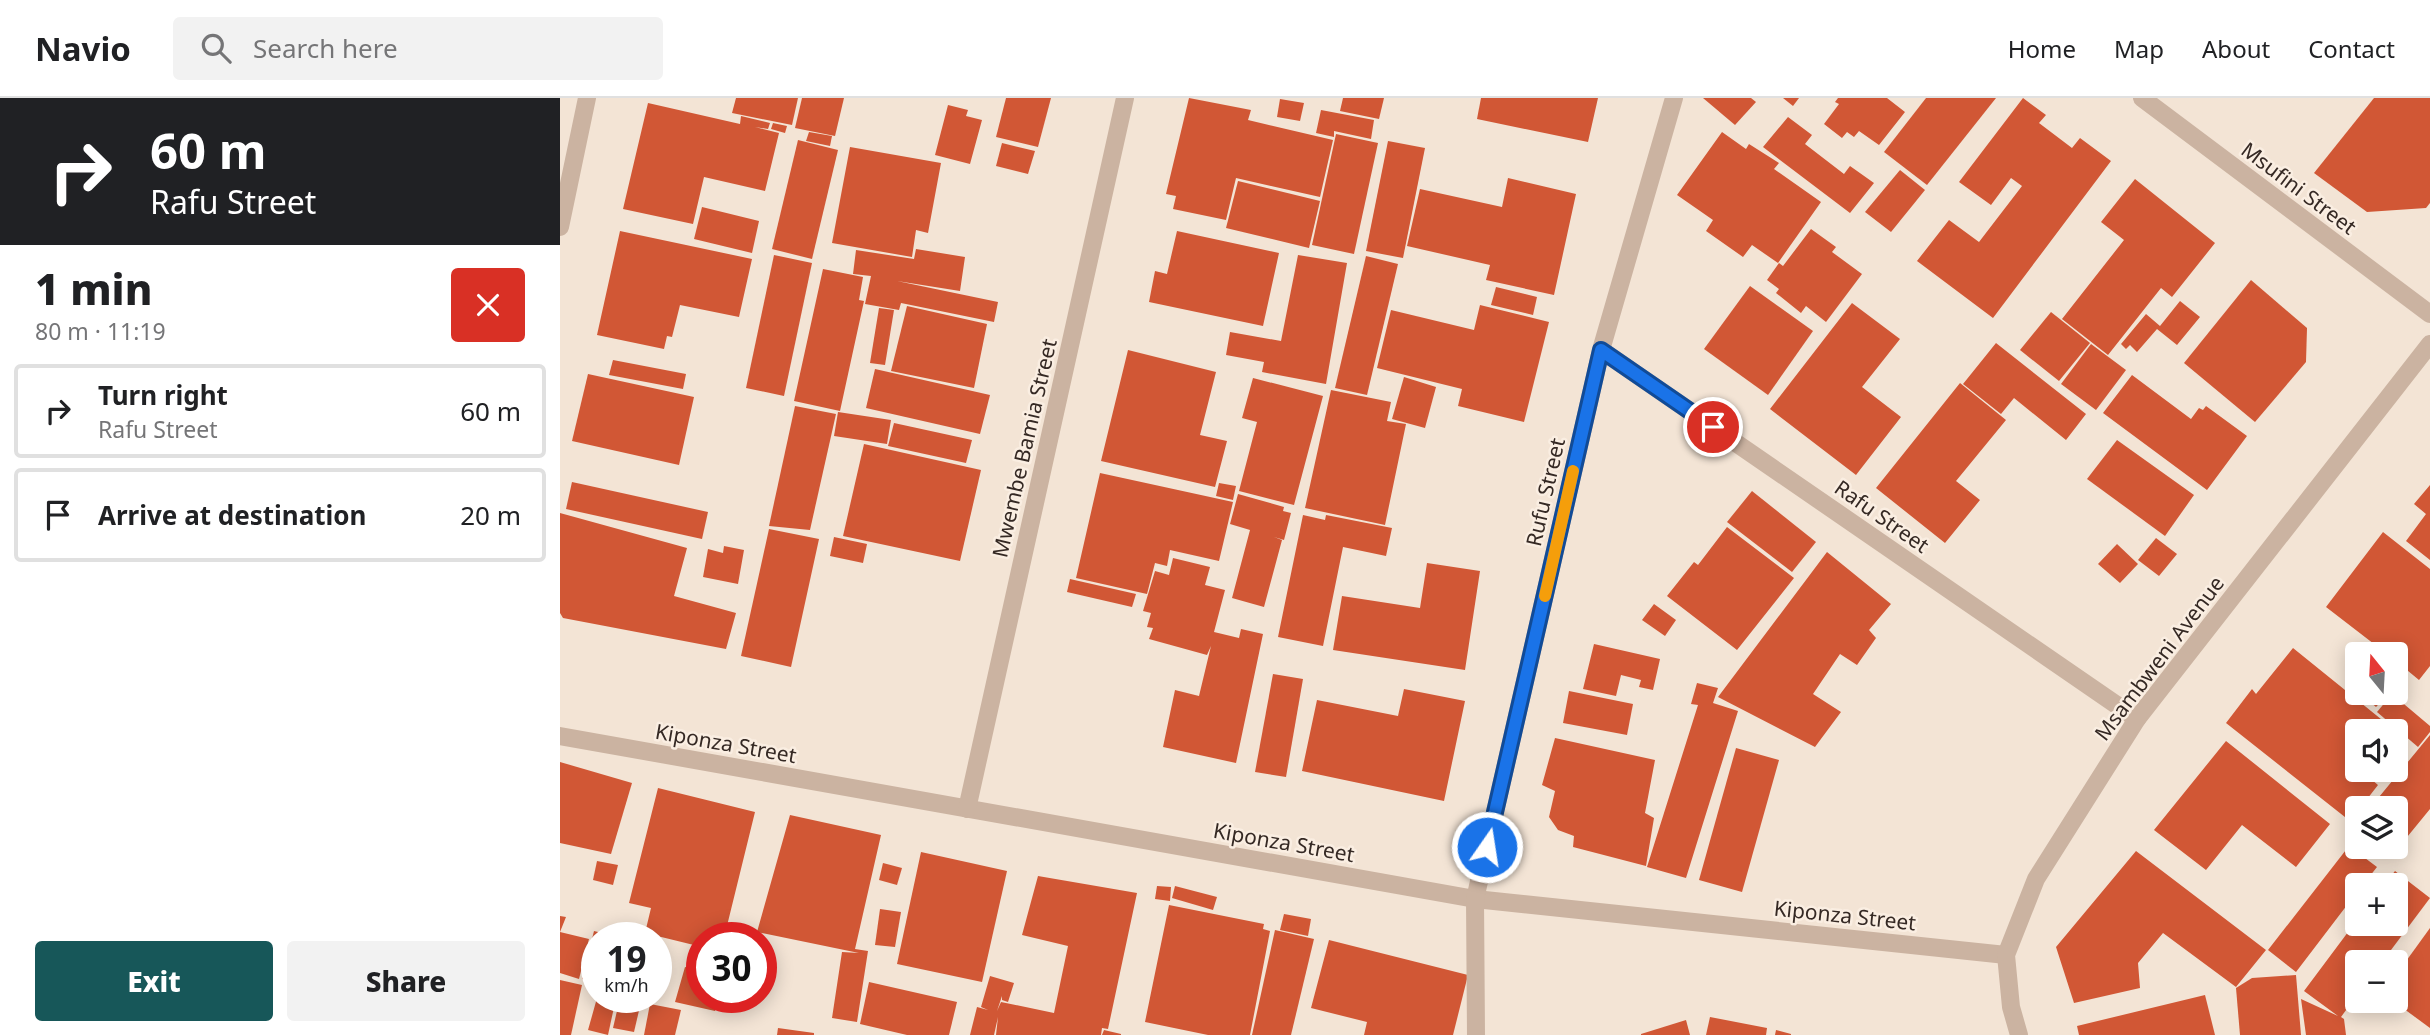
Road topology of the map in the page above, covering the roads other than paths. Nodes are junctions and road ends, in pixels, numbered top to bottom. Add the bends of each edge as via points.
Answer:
1 (587, 98) edge
2 (1125, 98) edge
3 (1674, 98) edge
4 (2142, 98) edge
5 (560, 227) edge
6 (2430, 314) edge
7 (2430, 344) edge
8 (1601, 350) junction
9 (2137, 719) junction
10 (560, 736) edge
11 (967, 808) junction
12 (1475, 899) junction
13 (2006, 955) junction
14 (1476, 1035) edge
15 (2019, 1035) edge

1 - 5 street
2 - 11 street, Mwembe Bamia Street
3 - 8 street, Rufu Street
4 - 6 street, Msufini Street
7 - 9 street, Msambweni Avenue
8 - 9 street, Rafu Street
8 - 12 street, Rufu Street
9 - 13 street, Msambweni Avenue via 2036,879
10 - 11 street, Kiponza Street
11 - 12 street, Kiponza Street
12 - 13 street, Kiponza Street
12 - 14 street, Rufu Street
13 - 15 street, Msambweni Avenue

